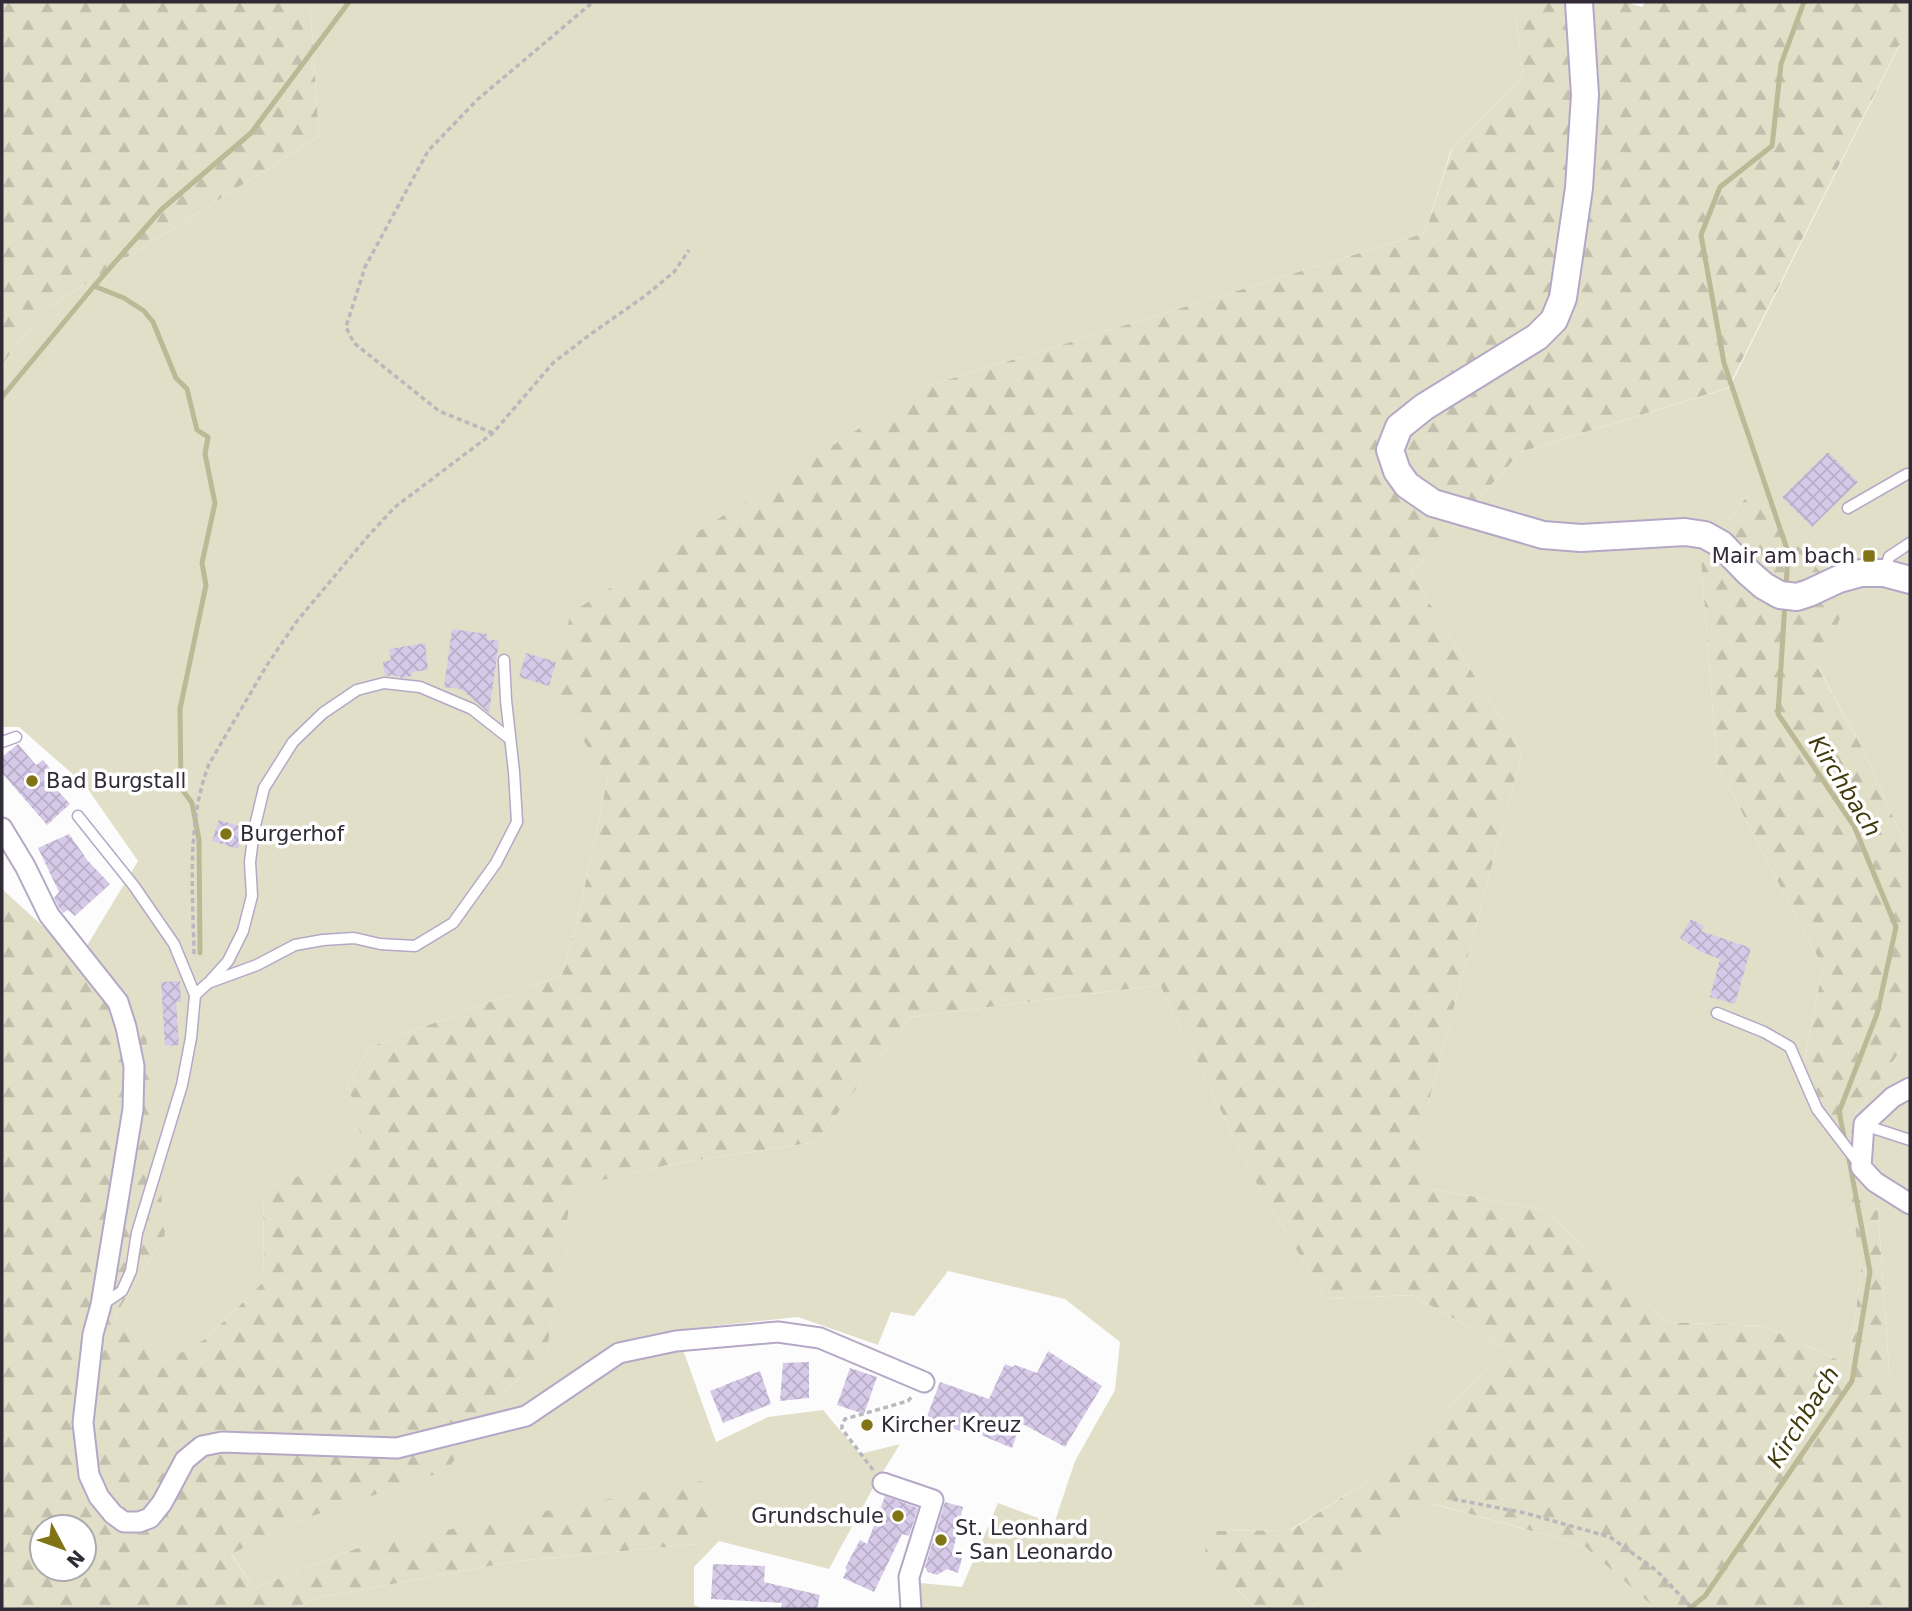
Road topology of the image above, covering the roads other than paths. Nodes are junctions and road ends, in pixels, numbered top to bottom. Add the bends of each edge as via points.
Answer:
1 (1579, 2) edge
2 (1910, 474) edge
3 (1848, 508) dead end
4 (1910, 542) edge
5 (1884, 573) junction
6 (1910, 580) edge
7 (504, 660) dead end
8 (16, 737) dead end
9 (510, 739) junction
10 (2, 743) edge
11 (78, 816) dead end
12 (2, 828) edge
13 (208, 983) junction
14 (195, 995) junction
15 (1717, 1013) dead end
16 (1910, 1088) edge
17 (1864, 1125) junction
18 (1910, 1140) edge
19 (1861, 1167) junction
20 (1910, 1205) edge
21 (101, 1305) junction
22 (924, 1382) road end
23 (883, 1483) road end
24 (911, 1609) edge

1 - 5 street via 1585,95 1579,188 1563,298 1554,320 1538,337 1399,427 1390,450 1397,471 1407,485 1433,503 1544,535 1705,535 1780,595 1797,597 1839,579
2 - 3 lane
4 - 5 lane via 1889,557
5 - 6 street
7 - 9 lane
8 - 10 lane
9 - 13 lane via 517,822 496,863 453,923 415,946 354,938 295,945
9 - 13 lane via 472,709 419,687 375,685 357,690 323,712 293,742 264,788 250,862 253,896 243,931 228,961
11 - 14 lane via 174,944
12 - 21 street via 49,915 118,1002 127,1027 134,1066 133,1109
13 - 14 lane
14 - 21 lane via 182,1085 137,1233 131,1271 122,1291
15 - 19 lane via 1790,1047 1817,1109
16 - 17 street via 1893,1097
17 - 18 lane
17 - 19 street
19 - 20 street
21 - 22 street via 93,1334 83,1423 89,1475 99,1497 124,1522 150,1518 185,1460 202,1447 222,1442 397,1448 526,1416 619,1353 676,1341 778,1332 820,1338
23 - 24 street via 933,1500 909,1577

